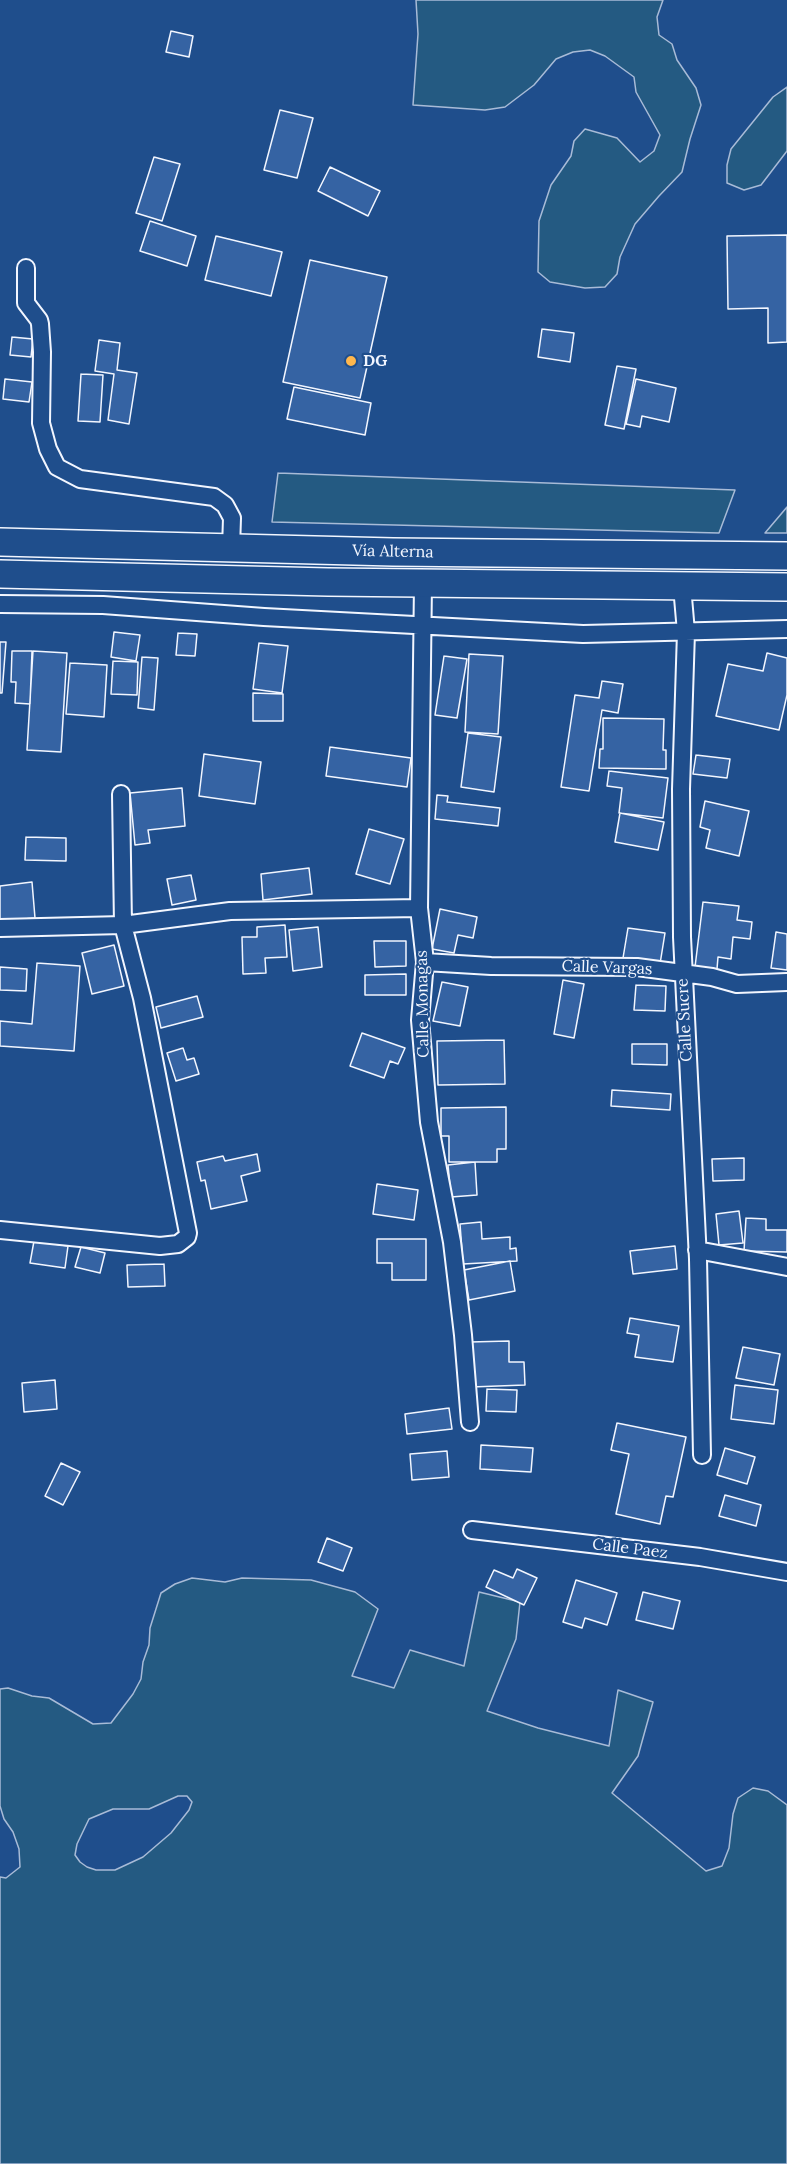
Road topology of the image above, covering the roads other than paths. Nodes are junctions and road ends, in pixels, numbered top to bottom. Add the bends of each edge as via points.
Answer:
1 (26, 268) dead end
2 (0, 542) edge
3 (231, 548) junction
4 (787, 556) edge
5 (0, 574) edge
6 (423, 583) junction
7 (682, 586) junction
8 (787, 587) edge
9 (0, 604) edge
10 (423, 626) junction
11 (787, 629) edge
12 (686, 632) junction
13 (121, 794) dead end
14 (419, 908) junction
15 (123, 925) junction
16 (0, 928) edge
17 (425, 962) junction
18 (682, 973) junction
19 (787, 982) edge
20 (0, 1230) edge
21 (697, 1250) junction
22 (787, 1267) edge
23 (470, 1422) dead end
24 (702, 1455) dead end
25 (472, 1530) dead end
26 (787, 1572) edge

1 - 3 street via 26,303 40,324 41,423 57,467 80,479 214,497 225,505 232,518
2 - 3 highway, Vía Alterna
3 - 4 highway, Vía Alterna
5 - 6 highway, Vía Alterna
6 - 7 highway, Vía Alterna
6 - 10 street, Calle Monagas
7 - 8 highway, Vía Alterna
7 - 12 street, Calle Sucre
9 - 10 street via 103,605
10 - 12 street via 584,634
10 - 14 street, Calle Monagas
11 - 12 street
12 - 18 street, Calle Sucre via 681,789
13 - 15 street
14 - 15 street via 230,911
14 - 17 street, Calle Monagas
15 - 16 street
15 - 20 street via 142,998 189,1233 178,1244 160,1246
17 - 18 street, Calle Vargas via 627,967
17 - 23 street, Calle Monagas via 420,1020 429,1122 452,1242
18 - 19 street, Calle Vargas via 737,984
18 - 21 street, Calle Sucre
21 - 22 street
21 - 24 street, Calle Sucre
25 - 26 street, Calle Paez via 700,1557

